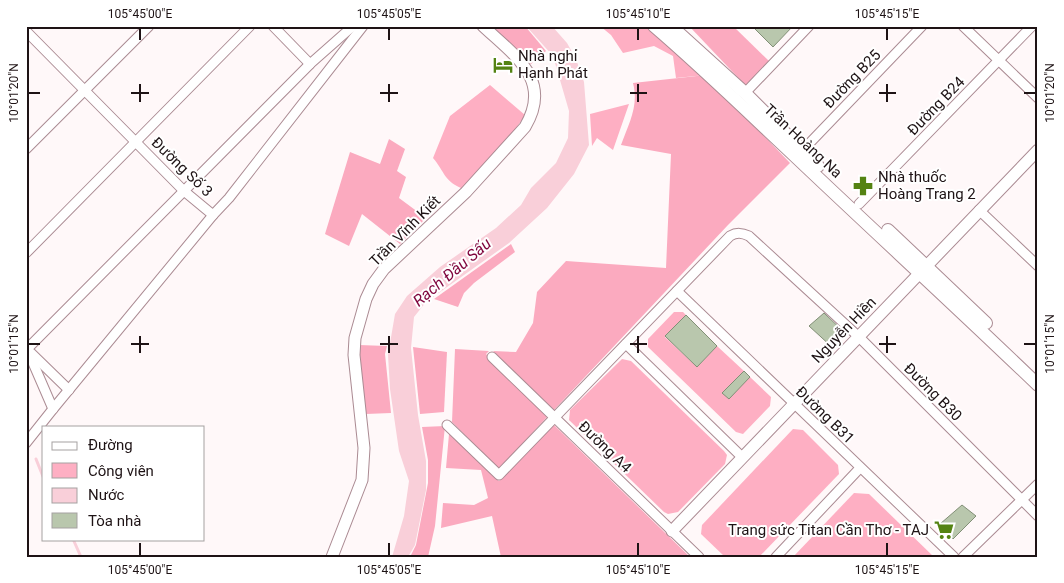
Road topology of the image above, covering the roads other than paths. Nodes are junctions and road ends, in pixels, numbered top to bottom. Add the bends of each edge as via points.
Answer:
1 (148, 26) edge
2 (250, 26) edge
3 (273, 26) edge
4 (353, 26) edge
5 (363, 26) edge
6 (483, 26) edge
7 (654, 26) edge
8 (671, 26) edge
9 (809, 26) edge
10 (922, 26) edge
11 (963, 26) edge
12 (1032, 26) edge
13 (26, 31) edge
14 (999, 61) junction
15 (310, 64) junction
16 (84, 90) junction
17 (745, 93) junction
18 (1038, 98) edge
19 (137, 143) junction
20 (26, 149) edge
21 (1038, 150) edge
22 (802, 151) junction
23 (184, 191) junction
24 (859, 204) junction
25 (979, 210) junction
26 (213, 216) junction
27 (26, 253) edge
28 (1038, 266) edge
29 (924, 269) junction
30 (677, 291) junction
31 (859, 337) junction
32 (626, 344) junction
33 (27, 348) edge
34 (492, 357) dead end
35 (1038, 373) edge
36 (1038, 385) edge
37 (69, 390) junction
38 (794, 404) junction
39 (53, 409) junction
40 (554, 418) junction
41 (447, 425) dead end
42 (26, 443) edge
43 (742, 457) junction
44 (860, 468) junction
45 (1038, 484) edge
46 (1021, 500) junction
47 (1038, 516) edge
48 (672, 531) junction
49 (332, 557) edge
50 (699, 557) edge
51 (776, 557) edge
52 (954, 557) edge
53 (963, 557) edge

1 - 16 street
2 - 19 street
3 - 15 street
4 - 15 street
5 - 26 street, Đường Số 3
6 - 49 street, Trần Vĩnh Kiết via 528,71 535,94 532,116 466,192 384,269 366,299 355,338 354,355 364,448 362,480
7 - 29 main road, Trần Hoàng Na
8 - 17 main road, Trần Hoàng Na
9 - 17 street
10 - 22 street, Đường B25
11 - 14 street
12 - 14 street, Đường B24
13 - 16 street, Đường Số 3
14 - 18 street
14 - 24 street, Đường B24
15 - 23 street
16 - 19 street, Đường Số 3
16 - 20 street
17 - 22 main road, Trần Hoàng Na
19 - 23 street, Đường Số 3
19 - 27 street
21 - 25 street, Nguyễn Hiền
22 - 24 main road, Trần Hoàng Na
23 - 26 street, Đường Số 3
23 - 33 street
24 - 29 main road, Trần Hoàng Na
25 - 28 street
25 - 29 street, Nguyễn Hiền
26 - 37 street
29 - 31 street, Nguyễn Hiền
29 - 35 main road, Trần Hoàng Na
29 - 36 main road, Trần Hoàng Na
30 - 31 street, Đường B30 via 730,236 739,233 749,236
30 - 32 street
30 - 38 street, Đường B31
31 - 38 street, Nguyễn Hiền
31 - 46 street, Đường B30
32 - 40 street
32 - 43 street
33 - 37 street
33 - 39 street
34 - 40 street, Đường A4
37 - 39 street
38 - 43 street, Nguyễn Hiền
38 - 44 street, Đường B31
39 - 42 street
40 - 41 street via 499,475
40 - 48 street, Đường A4
43 - 48 street, Nguyễn Hiền
44 - 51 street
44 - 52 street, Đường B31
45 - 46 street
46 - 47 street, Đường B30
46 - 53 street
48 - 50 street, Đường A4

